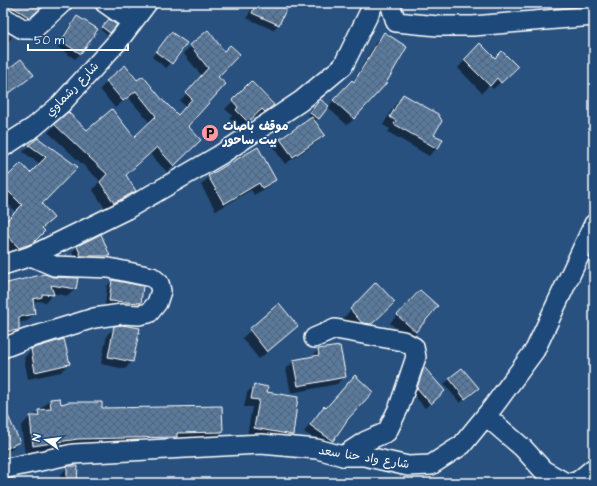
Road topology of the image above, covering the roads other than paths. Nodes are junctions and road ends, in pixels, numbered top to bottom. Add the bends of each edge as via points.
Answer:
1 (62, 3) edge
2 (105, 3) edge
3 (147, 3) edge
4 (374, 3) edge
5 (390, 3) edge
6 (594, 16) edge
7 (3, 17) edge
8 (132, 22) junction
9 (3, 147) edge
10 (594, 224) edge
11 (31, 256) junction
12 (3, 265) edge
13 (314, 338) dead end
14 (3, 348) edge
15 (486, 416) junction
16 (342, 456) junction
17 (594, 468) edge
18 (3, 469) edge
19 (567, 483) edge

1 - 7 street via 34,29 23,29
2 - 8 street
3 - 8 street, شارع رشماوي
4 - 11 street via 343,66 301,102 220,155 127,209
5 - 6 street via 396,22 438,26 473,26
8 - 9 street, شارع رشماوي via 61,104 34,127
10 - 15 street, شارع واد حنا سعد via 535,350
11 - 12 street
11 - 14 street via 54,266 109,268 152,277 161,291 157,303 149,313 94,318
13 - 16 street via 335,329 403,341 414,347 416,357 387,432
15 - 16 street, شارع واد حنا سعد via 462,445 431,465 408,466 364,456
15 - 19 street via 523,448 543,470
16 - 18 street, شارع واد حنا سعد via 317,449 253,444 73,454
17 - 19 street via 577,482

